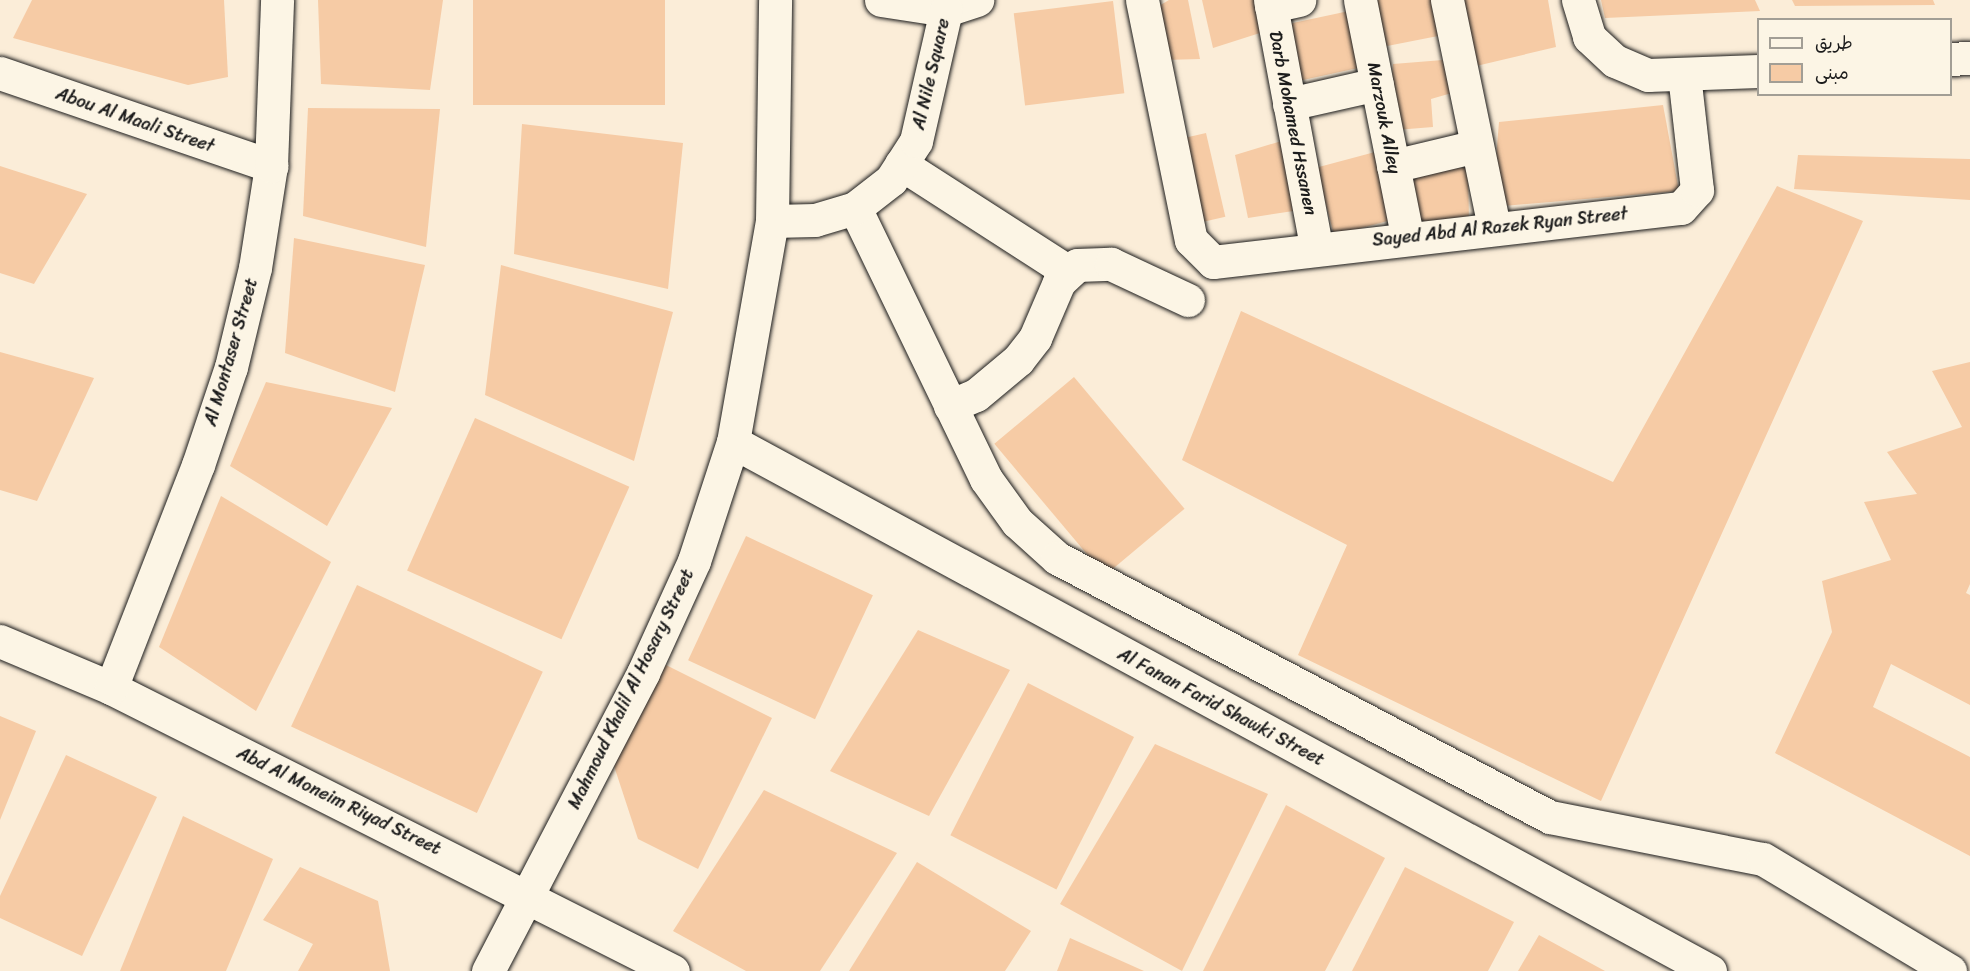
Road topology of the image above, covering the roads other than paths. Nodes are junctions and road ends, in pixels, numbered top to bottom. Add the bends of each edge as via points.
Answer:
1 (277, 0) edge
2 (776, 0) edge
3 (881, 0) edge
4 (977, 0) edge
5 (1142, 0) edge
6 (1360, 0) edge
7 (1447, 0) edge
8 (1578, 0) edge
9 (1280, 2) edge
10 (946, 10) junction
11 (1970, 58) edge
12 (1952, 59) edge
13 (1757, 71) edge
14 (0, 73) edge
15 (1684, 75) junction
16 (1377, 84) junction
17 (1289, 104) junction
18 (1477, 146) junction
19 (901, 164) junction
20 (271, 166) junction
21 (1393, 166) junction
22 (855, 208) junction
23 (772, 221) junction
24 (1494, 227) junction
25 (1407, 236) junction
26 (1316, 246) junction
27 (1067, 271) junction
28 (1188, 300) dead end
29 (950, 406) junction
30 (733, 442) junction
31 (0, 641) edge
32 (111, 688) junction
33 (527, 895) junction
34 (488, 971) edge
35 (673, 971) edge
36 (1710, 971) edge
37 (1950, 971) edge

1 - 20 street, Al Montaser Street
2 - 23 street, Mahmoud Khalil Al Hosary Street
3 - 10 street
4 - 10 street
5 - 26 street, Sayed Abd Al Razek Ryan Street via 1191,240 1213,262
6 - 16 street, Marzouk Alley
7 - 18 street
8 - 15 street via 1589,37 1615,61 1648,75
9 - 17 street, Darb Mohamed Hssanen
10 - 19 street, Al Nile Square via 916,141
11 - 12 street
13 - 15 street
14 - 20 street, Abou Al Maali Street
15 - 24 street, Sayed Abd Al Razek Ryan Street via 1697,190 1688,204
16 - 17 street
16 - 21 street, Marzouk Alley
17 - 26 street, Darb Mohamed Hssanen
18 - 21 street
18 - 24 street
19 - 22 street, Al Nile Square via 891,180
19 - 27 street
20 - 32 street, Al Montaser Street via 255,268 231,367
21 - 25 street, Marzouk Alley
22 - 23 street, Al Nile Square via 815,220
22 - 29 street
23 - 30 street, Mahmoud Khalil Al Hosary Street
24 - 25 street, Sayed Abd Al Razek Ryan Street
25 - 26 street, Sayed Abd Al Razek Ryan Street
27 - 28 street via 1100,261
27 - 29 street via 1035,338 1018,360 991,384
29 - 37 street via 986,479 1017,522 1057,558 1550,817 1763,859
30 - 33 street, Mahmoud Khalil Al Hosary Street via 694,561 648,663
30 - 36 street, Al Fanan Farid Shawki Street
31 - 32 street, Abd Al Moneim Riyad Street
32 - 33 street, Abd Al Moneim Riyad Street
33 - 34 street, Mahmoud Khalil Al Hosary Street
33 - 35 street, Abd Al Moneim Riyad Street

